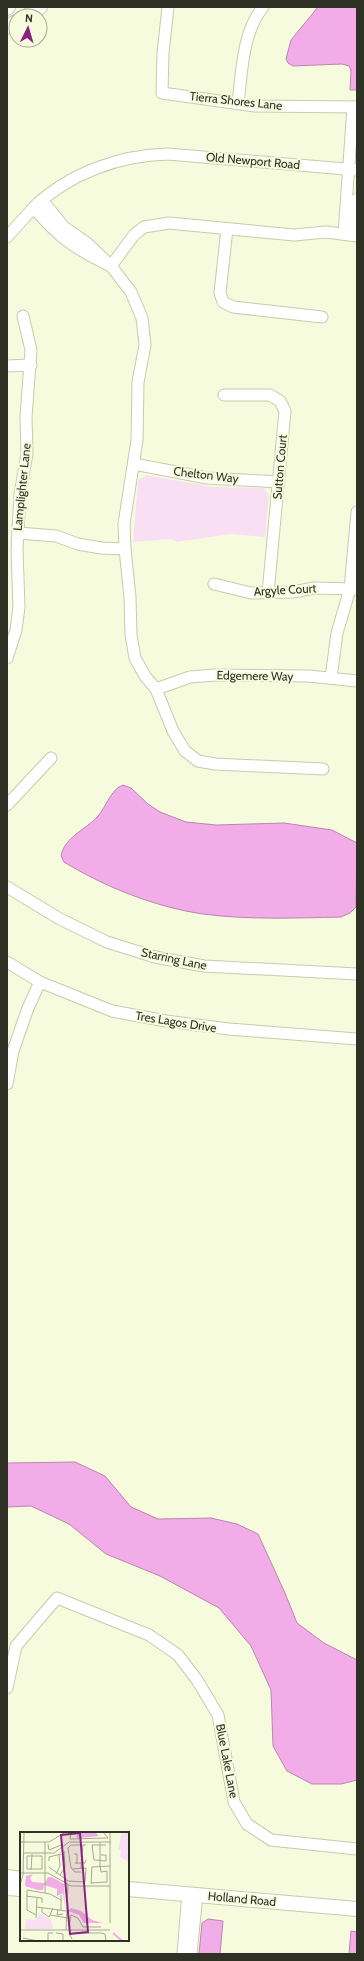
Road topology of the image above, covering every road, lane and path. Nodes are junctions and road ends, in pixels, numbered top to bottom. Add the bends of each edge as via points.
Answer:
1 (168, 7) edge
2 (263, 7) edge
3 (238, 103) junction
4 (355, 107) edge
5 (354, 138) edge
6 (352, 169) edge
7 (353, 199) edge
8 (38, 204) junction
9 (227, 229) junction
10 (351, 235) edge
11 (7, 237) edge
12 (111, 266) junction
13 (23, 316) dead end
14 (322, 317) dead end
15 (31, 365) junction
16 (7, 366) edge
17 (224, 394) dead end
18 (134, 464) junction
19 (279, 482) junction
20 (357, 512) edge
21 (18, 533) junction
22 (125, 549) junction
23 (214, 584) dead end
24 (353, 589) edge
25 (268, 593) junction
26 (7, 658) edge
27 (331, 678) junction
28 (357, 681) edge
29 (156, 689) junction
30 (51, 758) dead end
31 (323, 769) dead end
32 (7, 804) edge
33 (7, 887) edge
34 (7, 962) edge
35 (357, 974) edge
36 (40, 982) junction
37 (357, 1039) edge
38 (7, 1084) edge
39 (11, 1646) edge
40 (7, 1688) edge
41 (357, 1849) edge
42 (7, 1877) edge
43 (20, 1879) edge
44 (7, 1888) edge
45 (20, 1889) edge
46 (129, 1889) edge
47 (129, 1898) edge
48 (191, 1901) junction
49 (357, 1909) edge
50 (357, 1918) edge
51 (183, 1954) edge
52 (191, 1954) edge

1 - 3 street, Tierra Shores Lane via 162,93
2 - 3 street via 253,22 248,37
3 - 4 street, Tierra Shores Lane via 278,107
4 - 5 street
5 - 6 street
6 - 7 street
6 - 8 street, Old Newport Road via 150,154 89,171 71,180
7 - 10 street
8 - 11 street, Old Newport Road
8 - 12 street via 57,233 78,243
9 - 10 street via 294,235 326,232
9 - 12 street via 169,223 144,227 134,235
9 - 14 street via 220,293 223,302 233,307
12 - 18 street via 131,292 142,318 144,332 145,345 138,382
13 - 15 street, Lamplighter Lane via 31,350
15 - 16 street
15 - 21 street, Lamplighter Lane via 26,416 27,454 20,494
17 - 19 street, Sutton Court via 270,395 280,401 285,411
18 - 19 street, Chelton Way via 208,478
18 - 22 street via 124,524
19 - 25 street, Sutton Court
20 - 24 street
21 - 22 street via 56,536 78,544
21 - 26 street, Lamplighter Lane via 19,607 16,630
22 - 29 street via 131,635 136,658 145,676
23 - 25 street, Argyle Court via 251,593
24 - 25 street, Argyle Court via 314,588
24 - 27 street via 337,633
27 - 28 street, Edgemere Way
27 - 29 street, Edgemere Way via 215,675 190,677
29 - 31 street via 173,731 185,751 198,761
30 - 32 street
33 - 35 street, Starring Lane via 60,919 107,942 155,957 204,966
34 - 36 street, Tres Lagos Drive
36 - 37 street, Tres Lagos Drive via 112,1011 166,1021 229,1029
36 - 38 street via 13,1051
39 - 40 street
39 - 41 street, Blue Lake Lane via 57,1598 149,1636 178,1655 198,1680 218,1715 234,1802 247,1824 271,1840
42 - 43 main road
44 - 45 main road
46 - 48 main road, Holland Road
47 - 48 main road, Holland Road
48 - 49 main road, Holland Road
48 - 50 main road, Holland Road
48 - 51 street
48 - 52 street

